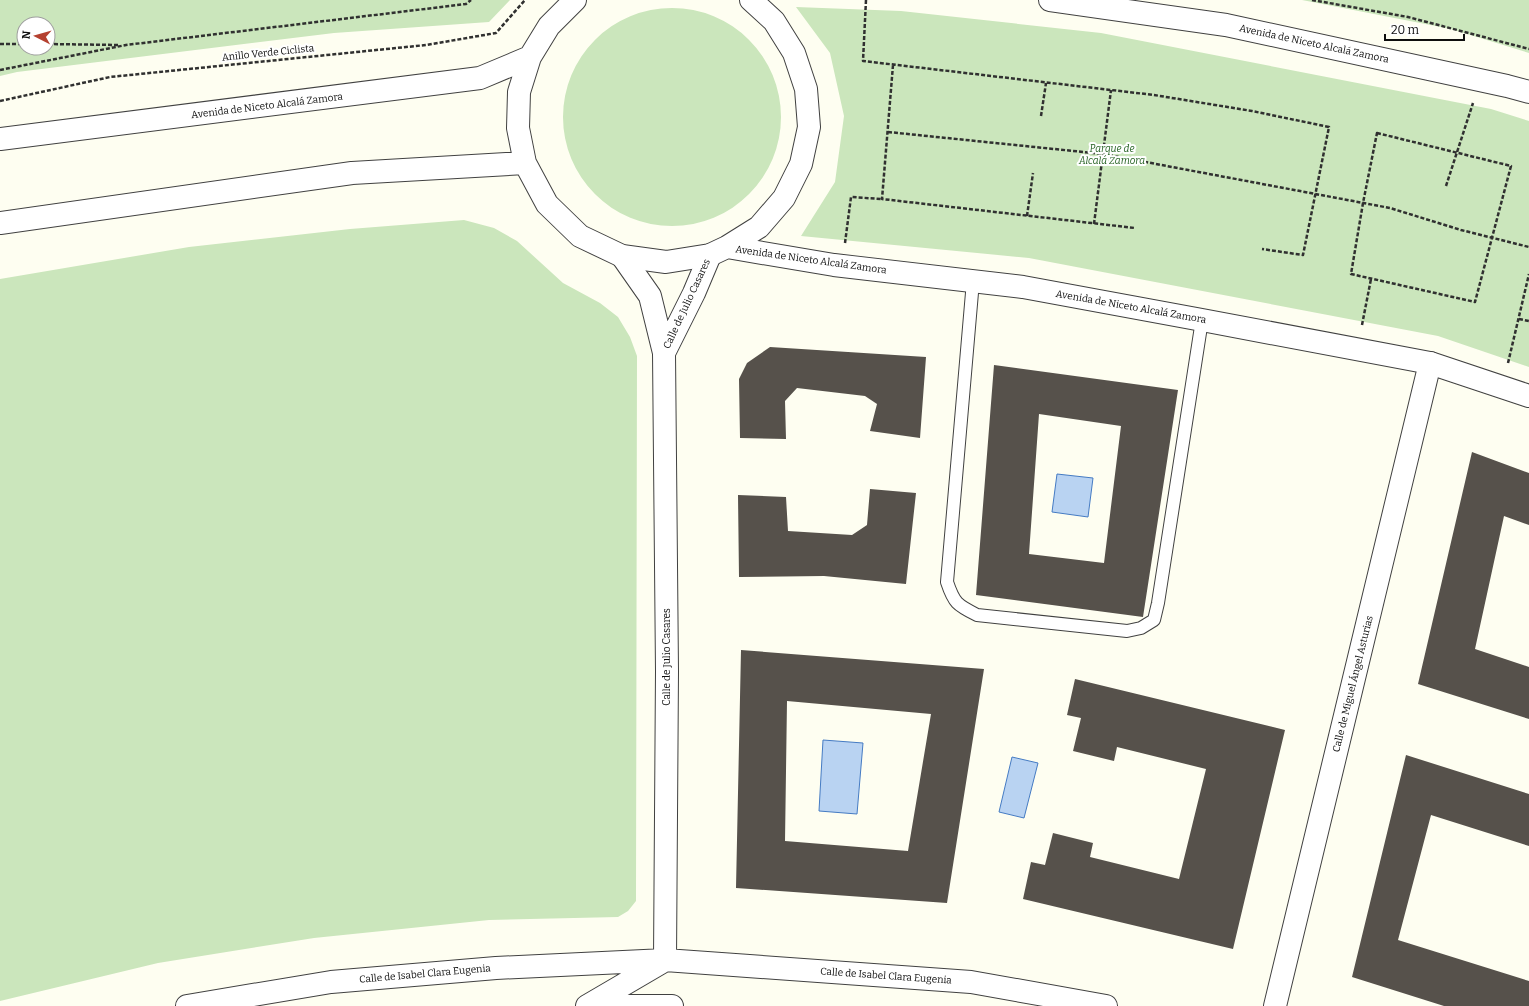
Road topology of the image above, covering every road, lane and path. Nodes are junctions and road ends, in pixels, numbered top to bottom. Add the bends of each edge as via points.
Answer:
1 (471, 0) edge
2 (525, 0) edge
3 (575, 0) edge
4 (751, 0) edge
5 (866, 0) edge
6 (1050, 0) edge
7 (1312, 0) edge
8 (0, 44) edge
9 (16, 44) edge
10 (56, 44) edge
11 (126, 45) junction
12 (1529, 49) edge
13 (530, 57) junction
14 (893, 65) junction
15 (0, 70) edge
16 (1481, 80) junction
17 (1046, 83) junction
18 (1112, 90) junction
19 (1529, 92) edge
20 (0, 101) edge
21 (1041, 116) dead end
22 (888, 132) junction
23 (0, 139) edge
24 (1457, 153) junction
25 (1103, 154) junction
26 (525, 163) junction
27 (1033, 173) dead end
28 (1446, 186) dead end
29 (1316, 194) junction
30 (882, 199) junction
31 (1363, 203) junction
32 (1027, 216) junction
33 (0, 223) edge
34 (1094, 224) junction
35 (1135, 228) dead end
36 (1493, 238) junction
37 (1529, 247) edge
38 (1262, 249) dead end
39 (718, 251) junction
40 (622, 256) junction
41 (842, 266) junction
42 (1529, 274) edge
43 (1371, 279) junction
44 (973, 281) junction
45 (1519, 319) junction
46 (1202, 320) junction
47 (1529, 321) edge
48 (1357, 349) junction
49 (664, 353) junction
50 (1430, 362) junction
51 (1503, 387) junction
52 (1529, 396) edge
53 (665, 960) junction
54 (187, 1006) edge
55 (588, 1006) edge
56 (596, 1006) edge
57 (672, 1006) edge
58 (1106, 1006) edge
59 (1275, 1006) edge

1 - 11 path via 466,4
2 - 20 path, Anillo Verde Ciclista via 496,33 426,45 110,77
3 - 13 street via 549,26
4 - 39 street via 774,21 794,53 806,89 808,127 801,164 784,198 759,227
5 - 14 path via 863,62
6 - 16 street, Avenida de Niceto Alcalá Zamora via 1226,25
7 - 12 path via 1408,17
8 - 9 path
10 - 11 path
11 - 15 path
13 - 23 street, Avenida de Niceto Alcalá Zamora via 480,78
13 - 26 street via 519,92 518,128
14 - 17 path
14 - 22 path
16 - 19 street, Avenida de Niceto Alcalá Zamora
16 - 24 path
17 - 18 path
17 - 21 path
18 - 25 path
18 - 29 path via 1252,111 1330,127
22 - 25 path
22 - 30 path
24 - 28 path
24 - 31 path via 1377,133
24 - 36 path via 1511,166
25 - 29 path
25 - 34 path
26 - 33 street via 352,174
26 - 40 street via 546,204 580,236
27 - 32 path
29 - 31 path
29 - 38 path via 1303,255
30 - 32 path
30 - 41 path via 851,197
31 - 36 path via 1390,208
31 - 43 path via 1351,274
32 - 34 path
34 - 35 path
36 - 37 path
36 - 43 path via 1475,302
39 - 40 street via 666,262
39 - 41 street, Avenida de Niceto Alcalá Zamora
39 - 49 street, Calle de Julio Casares
40 - 49 street, Calle de Julio Casares via 650,296
41 - 44 street, Avenida de Niceto Alcalá Zamora
42 - 45 path
43 - 48 path
44 - 46 street, Avenida de Niceto Alcalá Zamora via 1023,287
44 - 46 lane via 947,582 950,593 959,606 977,614 1126,631 1141,628 1154,620
45 - 47 path
45 - 51 path
46 - 48 street, Avenida de Niceto Alcalá Zamora
48 - 50 street, Avenida de Niceto Alcalá Zamora
49 - 53 street, Calle de Julio Casares via 667,671
50 - 51 street, Avenida de Niceto Alcalá Zamora
50 - 59 street, Calle de Miguel Ángel Asturias
51 - 52 street, Avenida de Niceto Alcalá Zamora
53 - 54 street, Calle de Isabel Clara Eugenia via 496,968 331,982
53 - 55 street
53 - 58 street, Calle de Isabel Clara Eugenia via 971,982
56 - 57 street

